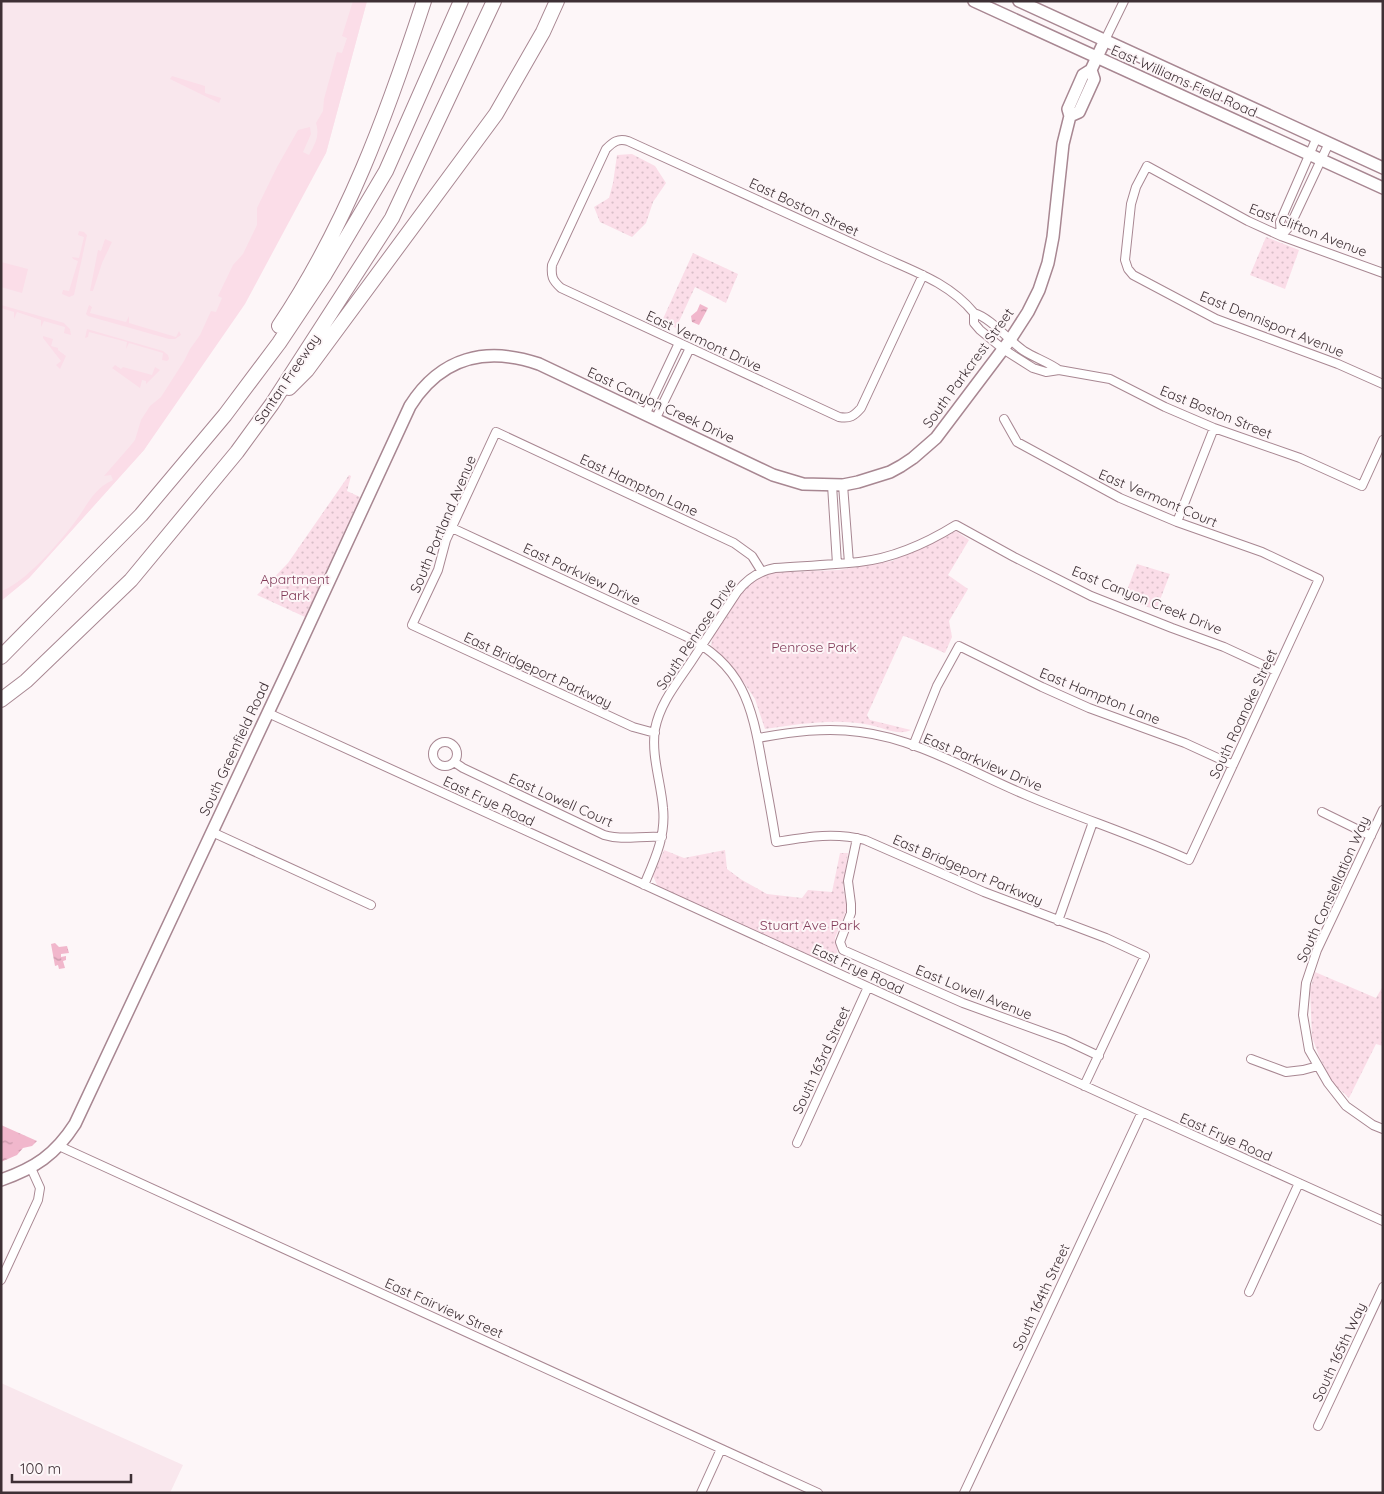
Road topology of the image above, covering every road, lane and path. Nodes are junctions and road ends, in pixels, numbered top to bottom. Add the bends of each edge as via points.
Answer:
1 (424, 1) edge
2 (461, 1) edge
3 (494, 1) edge
4 (557, 1) edge
5 (974, 1) edge
6 (1019, 1) edge
7 (1124, 1) edge
8 (1105, 40) junction
9 (1097, 58) junction
10 (1317, 137) junction
11 (1329, 143) junction
12 (1308, 154) junction
13 (1320, 160) junction
14 (1383, 168) edge
15 (1383, 188) edge
16 (1281, 236) junction
17 (1128, 269) joint
18 (1383, 273) edge
19 (923, 275) junction
20 (551, 276) joint
21 (974, 313) junction
22 (679, 343) junction
23 (1007, 345) junction
24 (690, 348) junction
25 (476, 356) joint
26 (1383, 384) edge
27 (272, 404) junction
28 (225, 415) junction
29 (650, 417) junction
30 (1004, 419) dead end
31 (1214, 428) junction
32 (496, 432) joint
33 (1383, 440) edge
34 (838, 485) junction
35 (1177, 522) junction
36 (956, 524) joint
37 (452, 528) junction
38 (850, 563) junction
39 (837, 564) junction
40 (762, 572) junction
41 (1319, 578) joint
42 (412, 625) joint
43 (702, 645) junction
44 (1, 657) edge
45 (1276, 671) junction
46 (1, 700) edge
47 (268, 713) junction
48 (655, 733) junction
49 (758, 738) junction
50 (913, 746) junction
51 (454, 762) dead end
52 (1233, 765) junction
53 (1383, 810) edge
54 (1322, 812) dead end
55 (1093, 822) junction
56 (212, 832) junction
57 (662, 836) junction
58 (1371, 836) junction
59 (857, 838) junction
60 (776, 842) joint
61 (1189, 860) joint
62 (644, 884) junction
63 (371, 905) dead end
64 (1058, 921) junction
65 (868, 987) junction
66 (1099, 1056) junction
67 (1251, 1059) dead end
68 (1318, 1066) junction
69 (1084, 1086) junction
70 (1142, 1112) junction
71 (1383, 1129) edge
72 (797, 1143) dead end
73 (59, 1146) junction
74 (30, 1168) junction
75 (1, 1180) edge
76 (1299, 1183) junction
77 (1383, 1220) edge
78 (1, 1280) edge
79 (1383, 1287) edge
80 (1248, 1292) dead end
81 (1318, 1426) dead end
82 (721, 1449) junction
83 (701, 1493) edge
84 (818, 1493) edge
85 (964, 1493) edge

1 - 28 highway via 389,106 350,200 317,264
2 - 28 highway, Santan Freeway via 386,170 325,274
3 - 27 highway, Santan Freeway via 392,218
4 - 27 highway via 496,114 307,370
5 - 9 street, East Williams Field Road
6 - 8 street, East Williams Field Road
7 - 8 street, South Parkcrest Street
8 - 9 street, South Parkcrest Street
8 - 10 street, East Williams Field Road
9 - 12 street, East Williams Field Road
9 - 23 street, South Parkcrest Street via 1091,70 1094,79 1079,112 1070,116 1063,144 1048,263 1032,304
10 - 11 street, East Williams Field Road
10 - 12 street
11 - 13 street
11 - 14 street, East Williams Field Road
12 - 13 street, East Williams Field Road
12 - 16 street via 1280,222
13 - 15 street, East Williams Field Road
13 - 16 street via 1290,226
16 - 17 street, East Clifton Avenue via 1147,166 1131,204 1125,258
16 - 18 street, East Clifton Avenue
17 - 26 street, East Dennisport Avenue via 1216,319
19 - 20 street, East Boston Street via 628,141 616,140 606,149 552,265
19 - 21 street, East Boston Street via 960,297
19 - 24 street, East Vermont Drive via 861,408 853,417 839,417
20 - 22 street, East Vermont Drive via 561,288
21 - 23 street, East Boston Street via 983,316
21 - 23 street, East Boston Street via 974,323 980,330
22 - 24 street, East Vermont Drive
22 - 29 street
23 - 31 street, East Boston Street via 1033,368 1110,379
23 - 34 street, South Parkcrest Street via 936,438 913,458 890,472
24 - 29 street
25 - 29 street, East Canyon Creek Drive via 512,356 532,362
25 - 47 street, South Greenfield Road via 449,367 434,378 410,406
27 - 46 highway, Santan Freeway via 237,452 131,580 26,681
28 - 44 highway, Santan Freeway via 141,515
29 - 34 street, East Canyon Creek Drive via 788,480
30 - 35 street, East Vermont Court via 1017,442 1120,498
31 - 33 street, East Boston Street via 1300,458 1362,486
31 - 35 street
32 - 37 street, South Portland Avenue
32 - 40 street, East Hampton Lane via 734,543 752,556
34 - 38 street
34 - 39 street
35 - 41 street, East Vermont Court via 1262,552
36 - 38 street, South Penrose Drive via 910,549
36 - 45 street, East Canyon Creek Drive via 1091,596 1224,647
37 - 42 street, South Portland Avenue via 438,570
37 - 43 street, East Parkview Drive
38 - 39 street, South Penrose Drive
39 - 40 street, South Penrose Drive via 775,568
40 - 43 street, South Penrose Drive via 740,588
41 - 45 street, South Roanoke Street
42 - 48 street, East Bridgeport Parkway via 633,727
43 - 48 street, South Penrose Drive via 666,700
43 - 49 street, East Parkview Drive via 738,681 751,709
45 - 52 street, South Roanoke Street
47 - 56 street, South Greenfield Road
47 - 62 street, East Frye Road
48 - 57 street, South Penrose Drive via 654,753 663,809
49 - 50 street, East Parkview Drive via 843,730 879,735
49 - 60 street, East Parkview Drive
50 - 52 street, East Hampton Lane via 937,686 959,646 1042,688
50 - 55 street, East Parkview Drive
51 - 57 street, East Lowell Court via 604,835 618,838
52 - 61 street, South Roanoke Street
53 - 58 street, South Constellation Way
54 - 58 street
55 - 61 street, East Parkview Drive via 1146,840
55 - 64 street
56 - 63 street
56 - 73 street, South Greenfield Road via 83,1108
57 - 62 street, South Penrose Drive via 658,855
58 - 68 street, South Constellation Way via 1317,950 1306,983 1303,1016 1309,1050
59 - 60 street, East Bridgeport Parkway via 837,835
59 - 64 street, East Bridgeport Parkway
59 - 66 street, East Lowell Avenue via 848,881 851,914 840,940 845,951 964,1003
62 - 65 street, East Frye Road
64 - 66 street, East Bridgeport Parkway via 1145,956
65 - 69 street, East Frye Road
65 - 72 street, South 163rd Street
66 - 69 street
67 - 68 street via 1286,1072
68 - 71 street via 1346,1106
69 - 70 street, East Frye Road
70 - 76 street, East Frye Road
70 - 85 street, South 164th Street
73 - 74 street, South Greenfield Road
73 - 82 street, East Fairview Street
74 - 75 street, South Greenfield Road
74 - 78 street via 40,1188 38,1200
76 - 77 street, East Frye Road
76 - 80 street
79 - 81 street, South 165th Way
82 - 83 street
82 - 84 street, East Fairview Street

